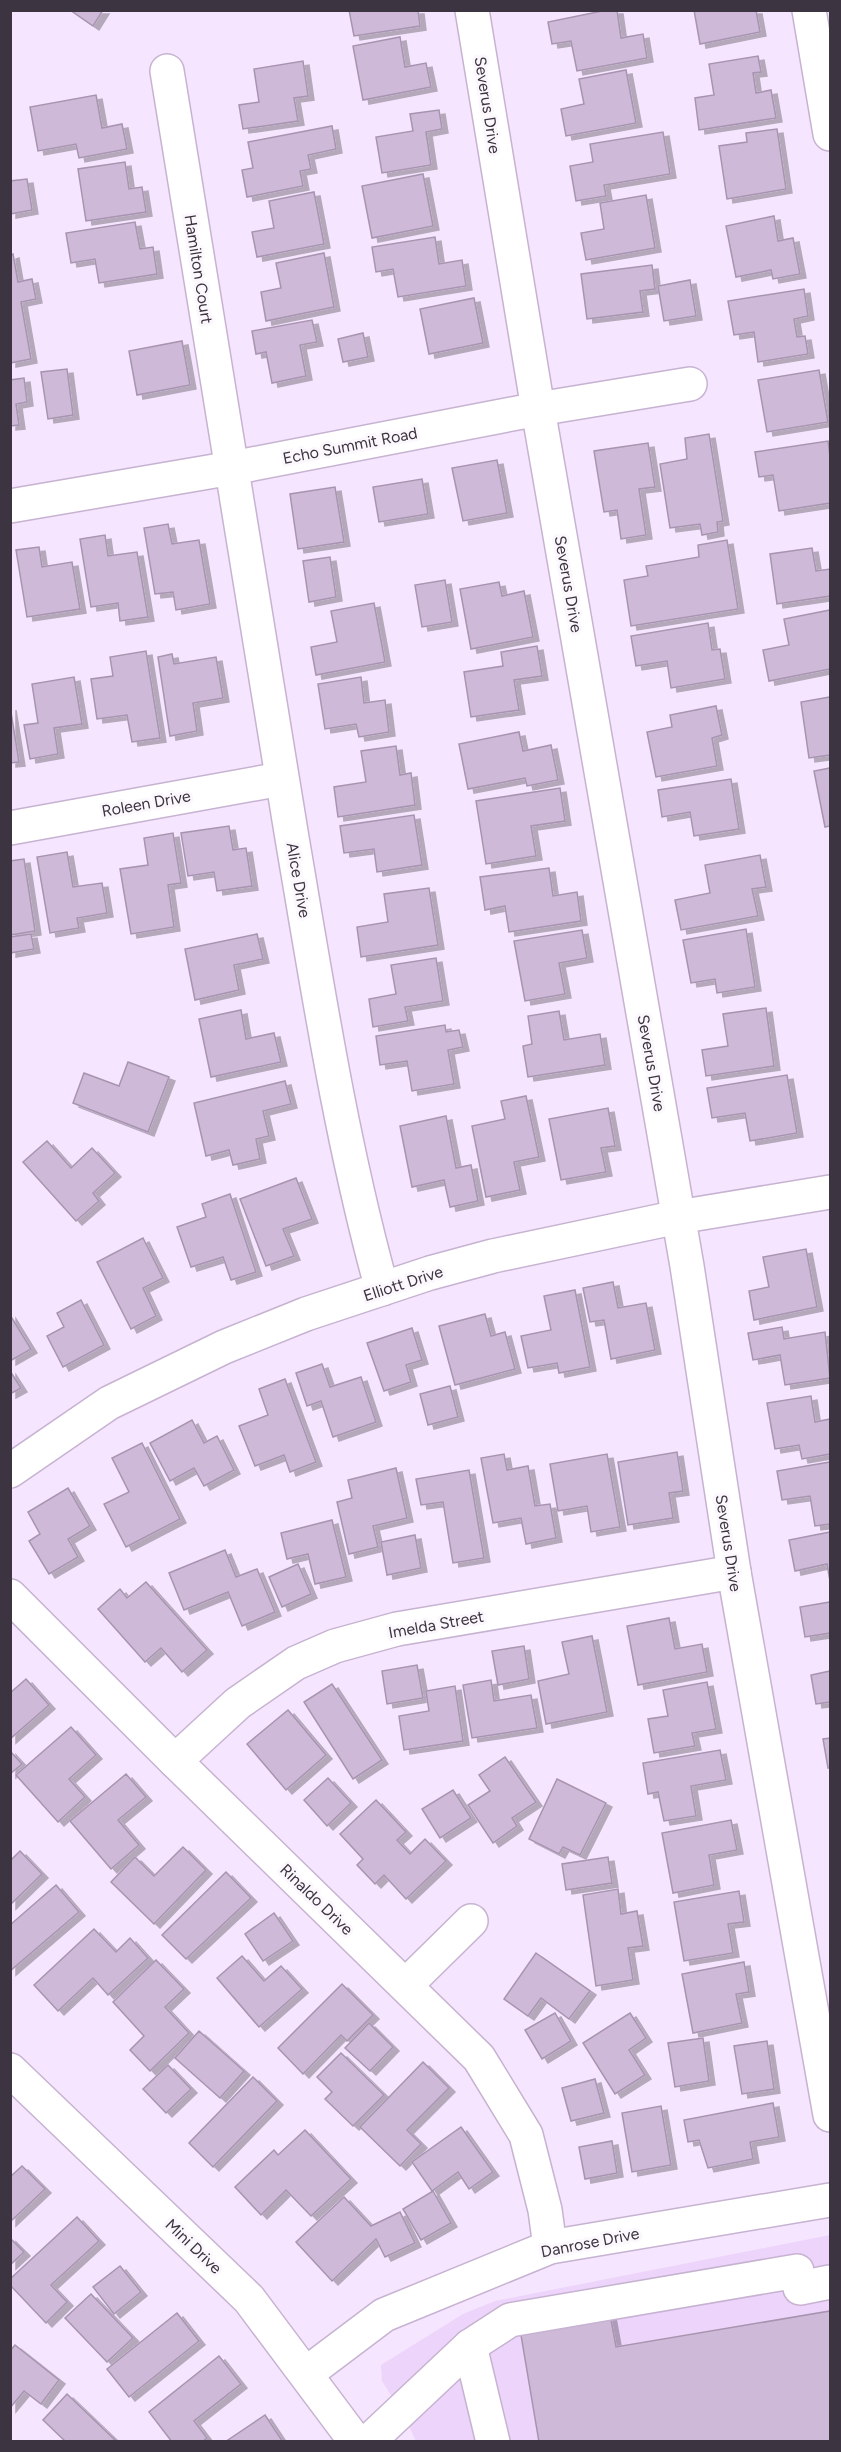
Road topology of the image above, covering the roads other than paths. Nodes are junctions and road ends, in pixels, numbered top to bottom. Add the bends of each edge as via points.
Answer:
1 (472, 10) edge
2 (817, 21) edge
3 (167, 71) dead end
4 (831, 134) edge
5 (690, 384) dead end
6 (538, 409) junction
7 (232, 468) junction
8 (10, 506) edge
9 (281, 779) junction
10 (10, 828) edge
11 (831, 1192) edge
12 (678, 1217) junction
13 (382, 1289) junction
14 (10, 1471) edge
15 (734, 1572) junction
16 (10, 1596) edge
17 (175, 1761) junction
18 (471, 1922) dead end
19 (406, 1985) junction
20 (10, 2070) edge
21 (831, 2115) edge
22 (831, 2200) edge
23 (550, 2247) junction
24 (831, 2282) edge
25 (470, 2346) junction
26 (307, 2373) junction
27 (356, 2442) edge
28 (369, 2442) edge
29 (493, 2442) edge

1 - 6 street, Severus Drive
2 - 4 street
3 - 7 street, Hamilton Court
5 - 6 street, Echo Summit Road
6 - 7 street, Echo Summit Road
6 - 12 street, Severus Drive
7 - 8 street, Echo Summit Road
7 - 9 street, Alice Drive
9 - 10 street, Roleen Drive
9 - 13 street, Alice Drive via 334,1085
11 - 12 street, Elliott Drive
12 - 13 street, Elliott Drive via 493,1256
12 - 15 street, Severus Drive
13 - 14 street, Elliott Drive via 224,1347 109,1403
15 - 17 street, Imelda Street via 397,1629 335,1646 296,1663 238,1703
15 - 21 street, Severus Drive
16 - 17 street, Rinaldo Drive
17 - 19 street, Rinaldo Drive
18 - 19 street
19 - 23 street, Rinaldo Drive via 479,2058 526,2135
20 - 26 street, Mini Drive via 249,2299
22 - 23 street, Danrose Drive
23 - 26 street, Danrose Drive via 384,2315
24 - 25 street via 800,2288 797,2271 510,2320
25 - 28 street
25 - 29 street
26 - 27 street, Mini Drive

